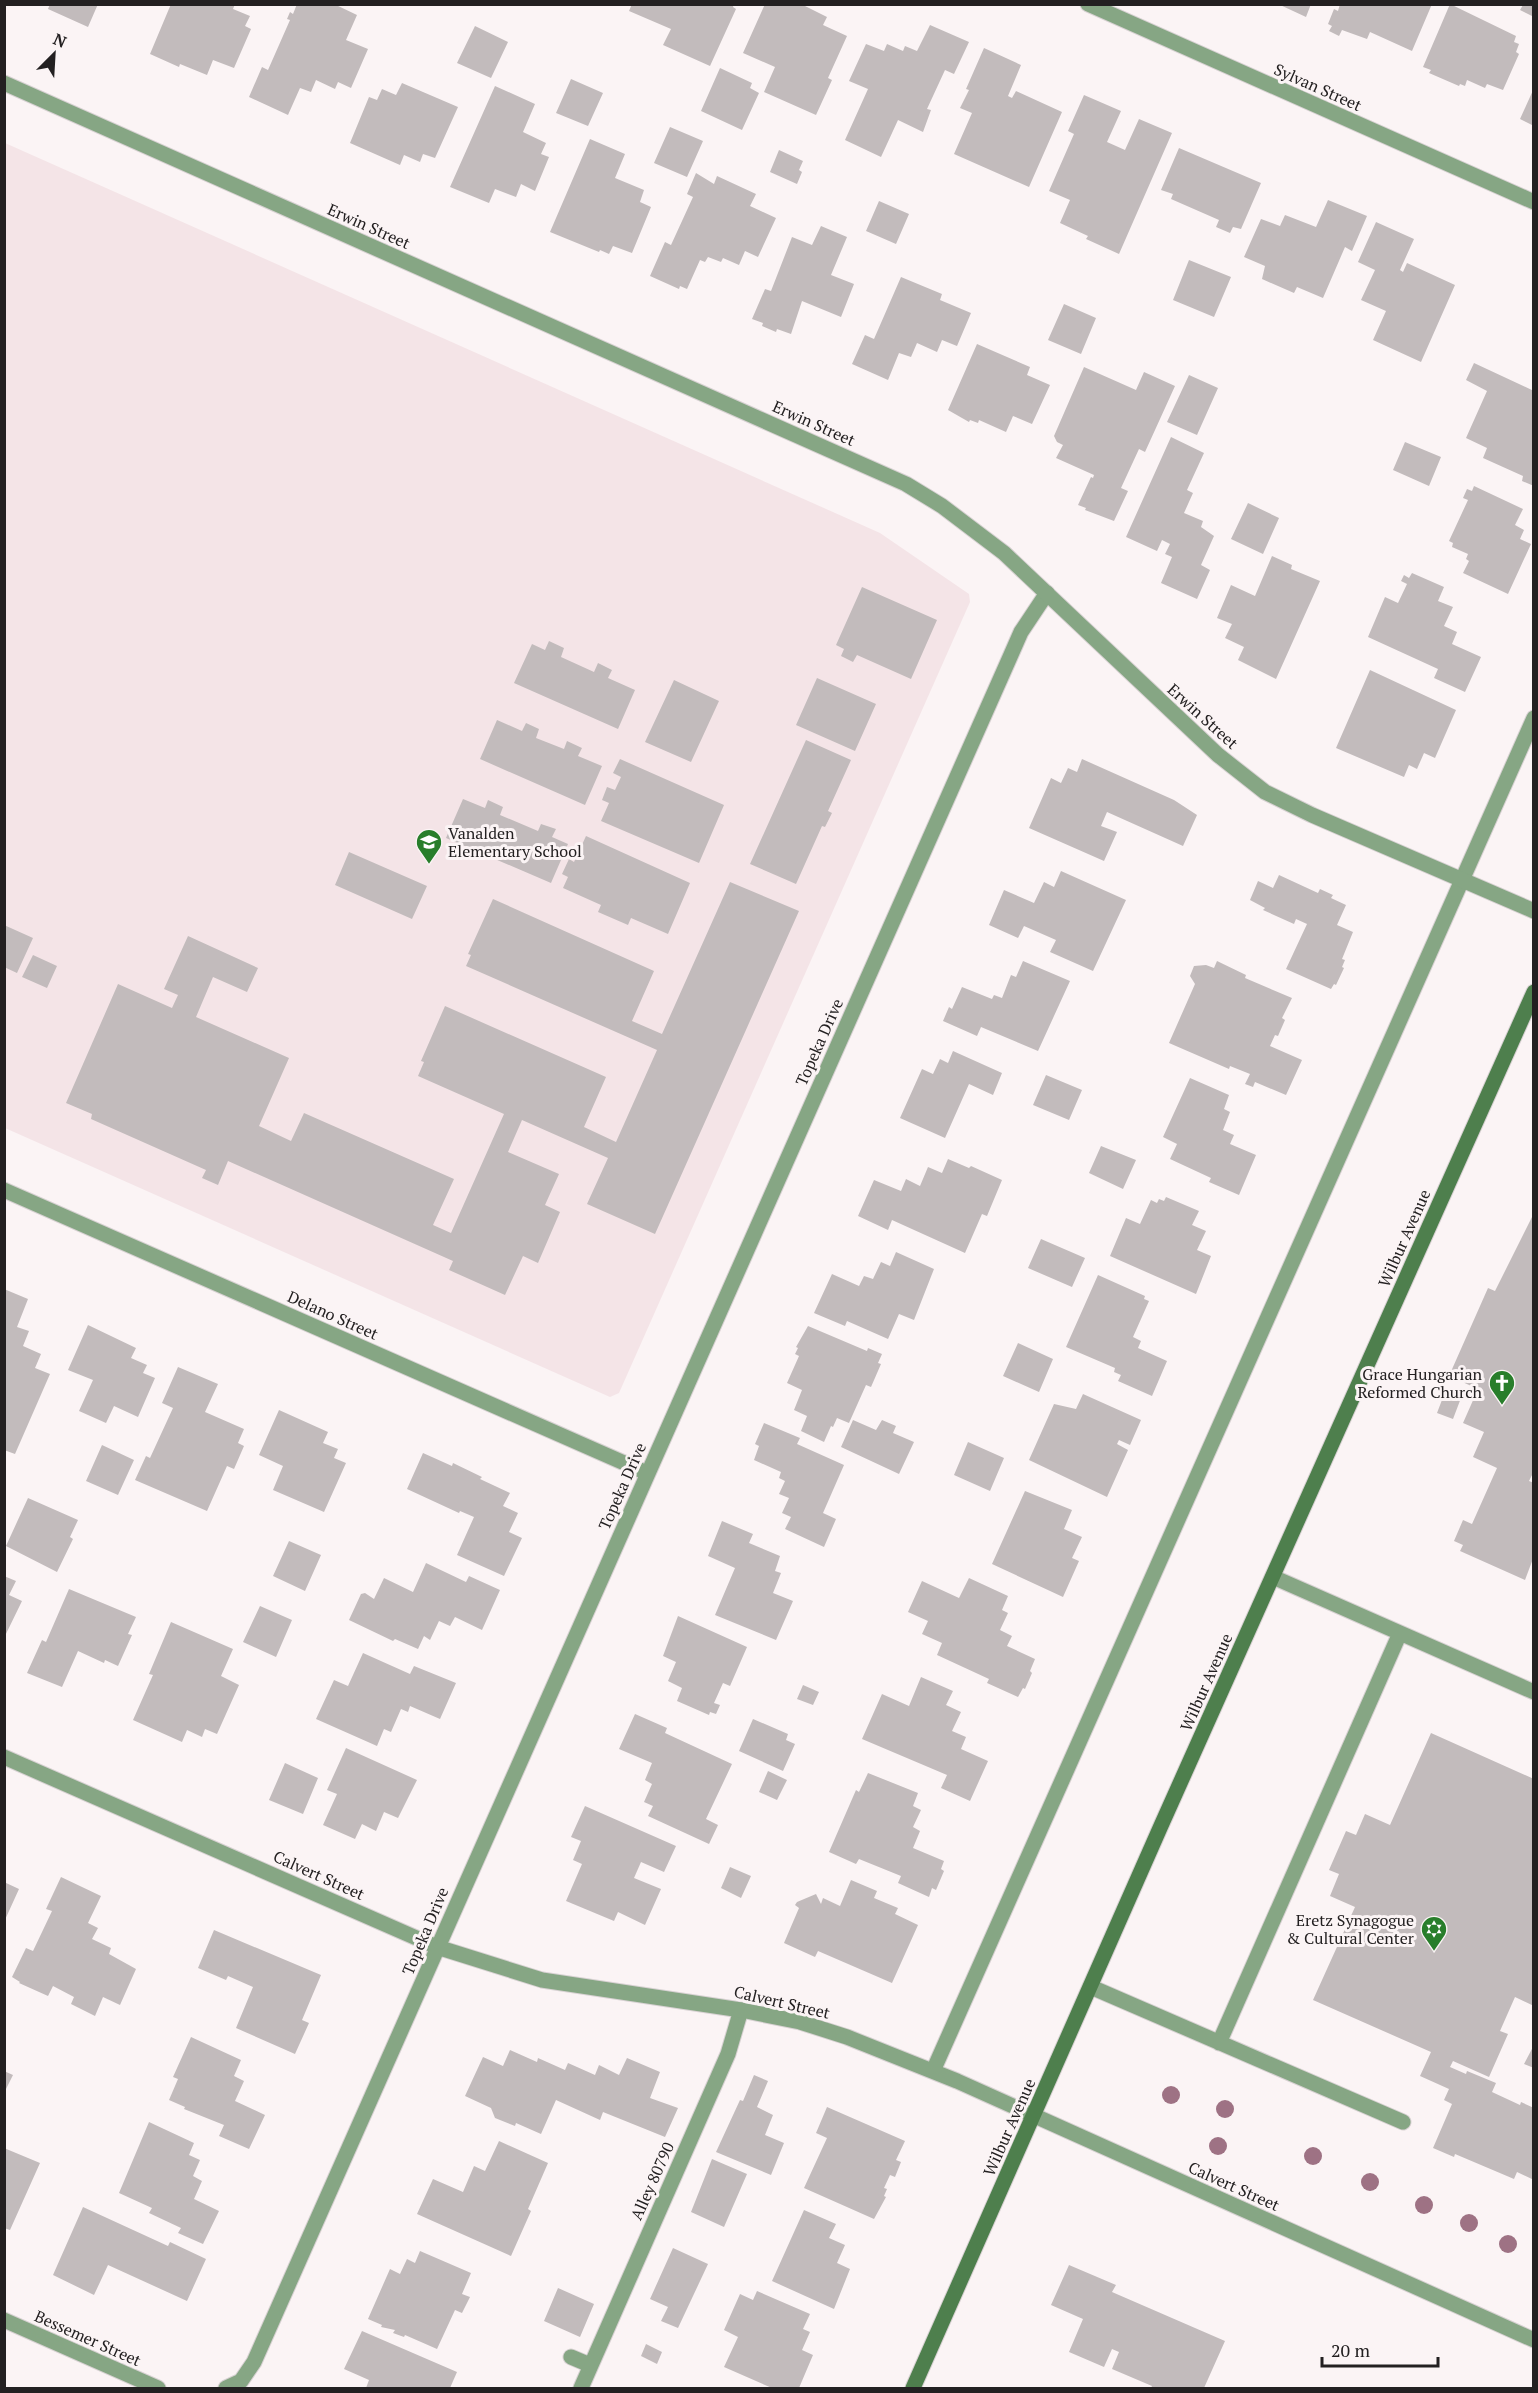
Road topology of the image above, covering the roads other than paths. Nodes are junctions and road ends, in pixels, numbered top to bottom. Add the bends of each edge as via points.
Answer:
1 (1088, 4) edge
2 (4, 83) edge
3 (1533, 202) edge
4 (1047, 593) junction
5 (1533, 718) edge
6 (1462, 880) junction
7 (1533, 911) edge
8 (1533, 992) edge
9 (4, 1190) edge
10 (647, 1473) junction
11 (1273, 1576) junction
12 (1400, 1633) junction
13 (1533, 1692) edge
14 (4, 1757) edge
15 (437, 1947) junction
16 (1091, 1987) junction
17 (741, 2010) junction
18 (1219, 2043) junction
19 (933, 2071) junction
20 (1033, 2116) junction
21 (1403, 2122) dead end
22 (4, 2320) edge
23 (1533, 2340) edge
24 (571, 2357) dead end
25 (590, 2365) junction
26 (158, 2388) edge
27 (226, 2388) edge
28 (581, 2388) edge
29 (913, 2388) edge

1 - 3 street, Sylvan Street
2 - 4 street, Erwin Street via 906,484 988,539
4 - 6 street, Erwin Street via 1218,755 1265,792
4 - 10 street, Topeka Drive via 1021,632
5 - 6 street
6 - 7 street, Erwin Street
6 - 19 street
8 - 11 main road, Wilbur Avenue
9 - 10 street, Delano Street
10 - 15 street, Topeka Drive
11 - 12 street
11 - 16 main road, Wilbur Avenue
12 - 13 street
12 - 18 street
14 - 15 street, Calvert Street
15 - 17 street, Calvert Street via 542,1980
15 - 27 street, Topeka Drive via 254,2362 241,2381
16 - 18 street
16 - 20 main road, Wilbur Avenue
17 - 19 street, Calvert Street via 800,2022
17 - 25 street, Alley 80790 via 728,2054
18 - 21 street
19 - 20 street, Calvert Street
20 - 23 street, Calvert Street
20 - 29 main road, Wilbur Avenue
22 - 26 street, Bessemer Street
24 - 25 street
25 - 28 street, Alley 80790

